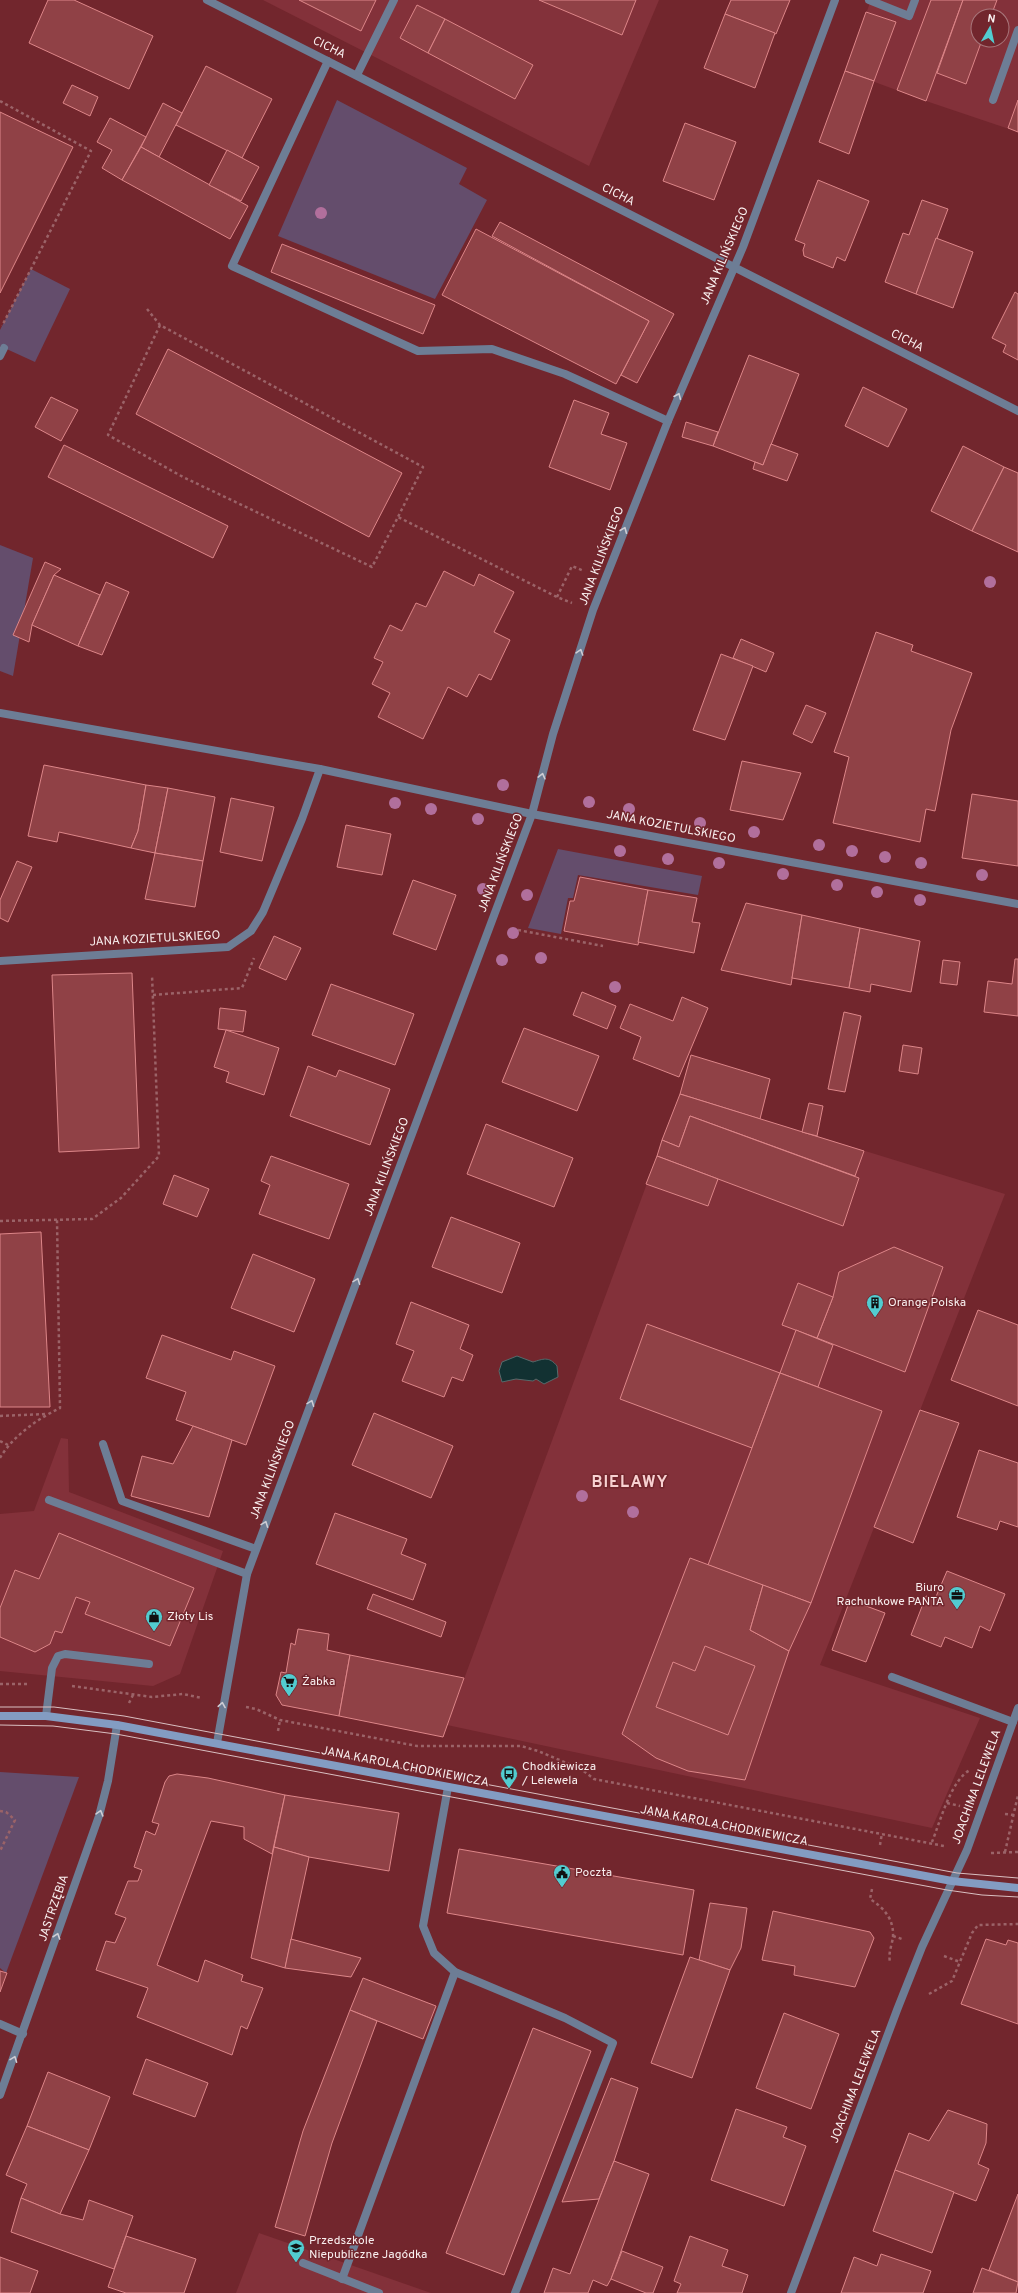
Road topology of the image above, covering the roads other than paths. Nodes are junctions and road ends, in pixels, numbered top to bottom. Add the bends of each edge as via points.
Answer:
1 (207, 0) edge
2 (394, 0) edge
3 (835, 0) edge
4 (869, 0) edge
5 (915, 0) edge
6 (1018, 30) edge
7 (328, 61) junction
8 (357, 74) junction
9 (993, 100) dead end
10 (734, 268) junction
11 (4, 348) dead end
12 (0, 356) edge
13 (1018, 411) edge
14 (668, 421) junction
15 (0, 713) edge
16 (320, 769) junction
17 (532, 814) junction
18 (1018, 904) edge
19 (0, 961) edge
20 (103, 1444) dead end
21 (49, 1500) dead end
22 (256, 1549) junction
23 (247, 1574) junction
24 (148, 1664) dead end
25 (892, 1677) dead end
26 (1018, 1708) edge
27 (0, 1716) edge
28 (46, 1716) junction
29 (1013, 1722) junction
30 (117, 1725) junction
31 (217, 1743) junction
32 (448, 1787) junction
33 (952, 1881) junction
34 (1018, 1888) edge
35 (455, 1972) junction
36 (0, 2024) edge
37 (24, 2034) junction
38 (0, 2095) edge
39 (303, 2263) dead end
40 (342, 2279) junction
41 (379, 2293) edge
42 (515, 2293) edge
43 (791, 2293) edge

1 - 7 street, CICHA
2 - 8 street
3 - 10 street, JANA KILIŃSKIEGO
4 - 5 street via 909,16
6 - 9 street
7 - 8 street, CICHA
7 - 14 street via 232,266 418,351 492,350 565,374
8 - 10 street, CICHA
10 - 13 street, CICHA
14 -> 10 street, JANA KILIŃSKIEGO
11 - 12 street
17 -> 14 street, JANA KILIŃSKIEGO via 553,734 593,610
15 - 16 street, JANA KOZIETULSKIEGO
16 - 17 street, JANA KOZIETULSKIEGO
16 - 19 street, JANA KOZIETULSKIEGO via 302,819 262,912 251,931 228,947
17 - 18 street, JANA KOZIETULSKIEGO
22 -> 17 street, JANA KILIŃSKIEGO
20 - 22 street via 122,1501
21 - 23 street
22 - 23 street, JANA KILIŃSKIEGO
31 -> 23 street, JANA KILIŃSKIEGO
24 - 28 street via 65,1654 58,1656 52,1668
25 - 29 street
26 - 29 street, JOACHIMA LELEWELA
27 - 28 street, JANA KAROLA CHODKIEWICZA
28 - 30 street, JANA KAROLA CHODKIEWICZA
29 - 33 street, JOACHIMA LELEWELA
30 - 31 street, JANA KAROLA CHODKIEWICZA
37 -> 30 street, JASTRZĘBIA via 99,1816 108,1781
31 - 32 street, JANA KAROLA CHODKIEWICZA
32 - 33 street, JANA KAROLA CHODKIEWICZA
32 - 35 street via 422,1926 434,1953
33 - 34 street, JANA KAROLA CHODKIEWICZA
33 - 43 street, JOACHIMA LELEWELA via 897,2010
35 - 40 street
35 - 42 street via 565,2018 613,2043
36 - 37 street
38 -> 37 street, JASTRZĘBIA
39 - 40 street
40 - 41 street

